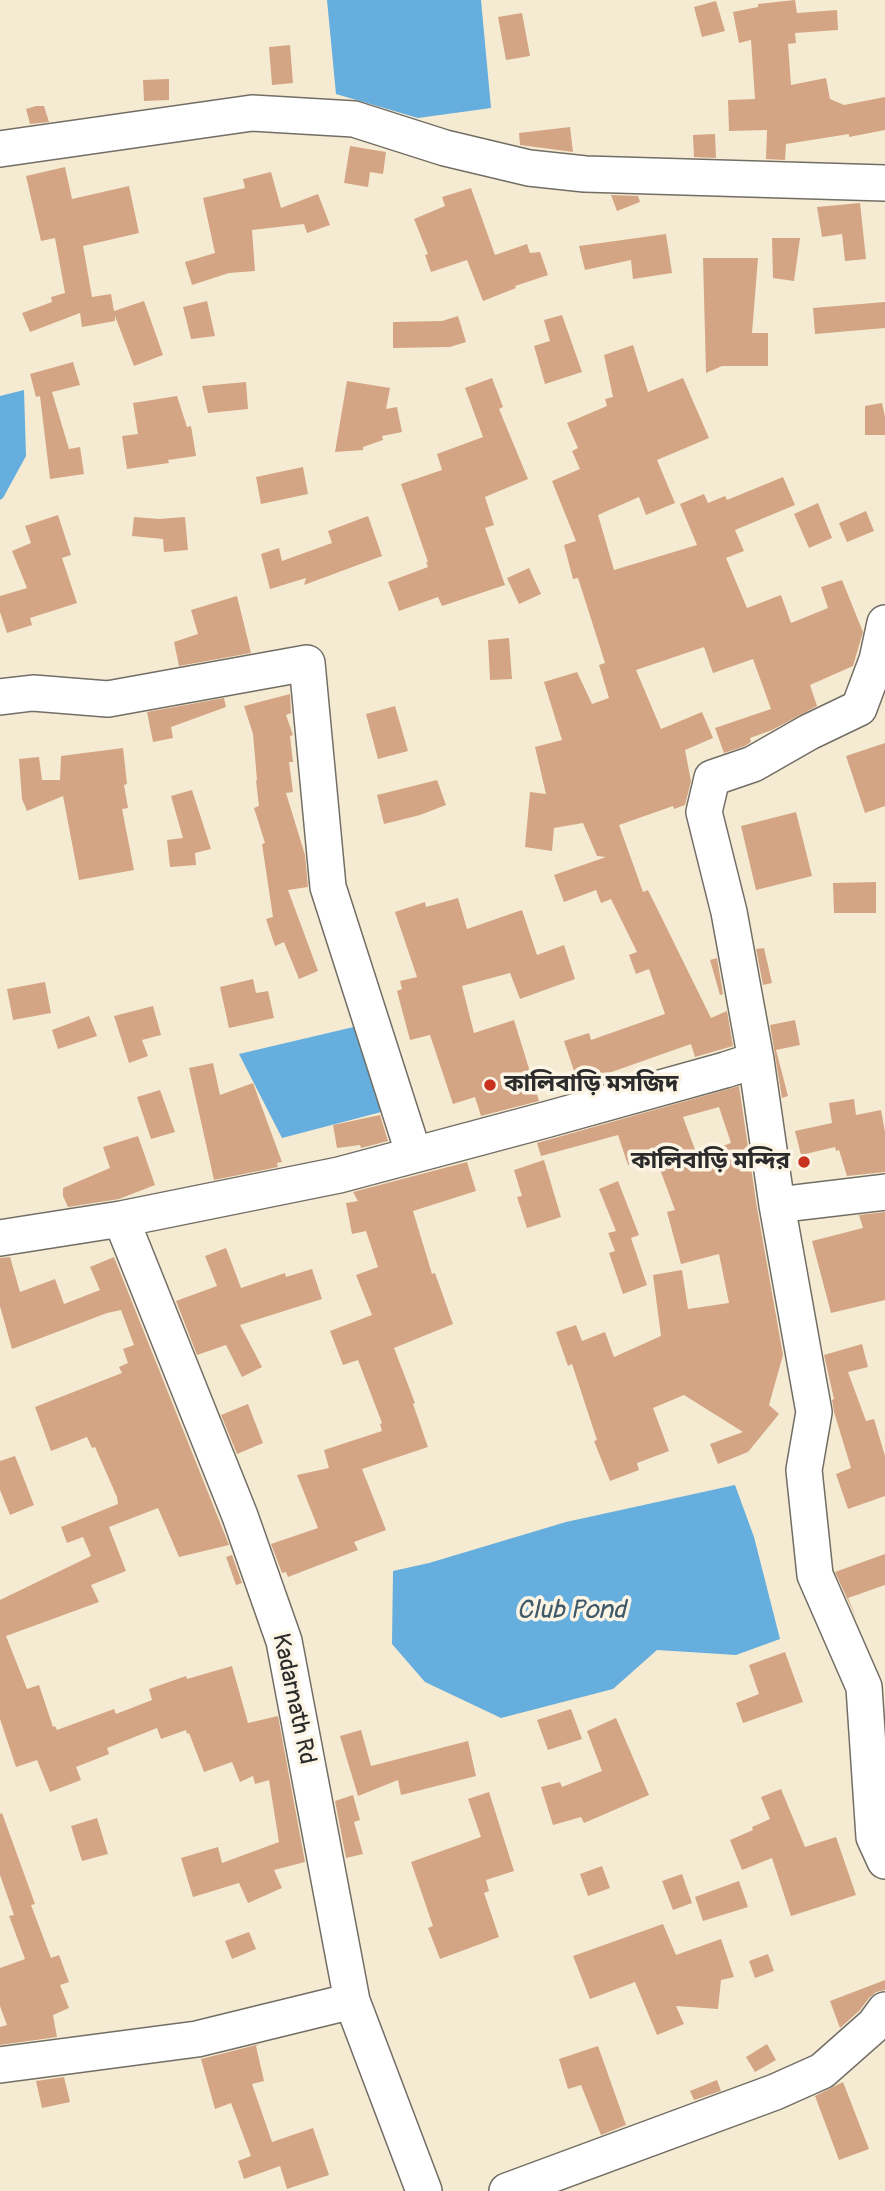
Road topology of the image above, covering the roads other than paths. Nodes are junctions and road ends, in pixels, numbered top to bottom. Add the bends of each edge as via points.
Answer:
1 (0, 149) edge
2 (885, 183) edge
3 (885, 623) edge
4 (0, 697) edge
5 (756, 1060) junction
6 (414, 1155) junction
7 (885, 1192) edge
8 (777, 1205) junction
9 (121, 1219) junction
10 (0, 1238) edge
11 (885, 1861) edge
12 (352, 2001) junction
13 (885, 2010) edge
14 (0, 2065) edge
15 (424, 2191) edge
16 (507, 2191) edge

1 - 2 street via 252,113 354,118 445,148 528,168 585,174
3 - 5 street via 859,708 752,764 712,778 704,812 729,912
4 - 6 street via 33,693 108,699 307,663 328,887
5 - 6 street
5 - 8 street
6 - 9 street via 339,1175
7 - 8 street
8 - 11 street via 814,1412 804,1470 815,1574 864,1687 874,1837
9 - 10 street
9 - 12 street, Kadarnath Rd via 240,1516 284,1641
12 - 14 street via 197,2039
12 - 15 street, Kadarnath Rd
13 - 16 street via 822,2071

